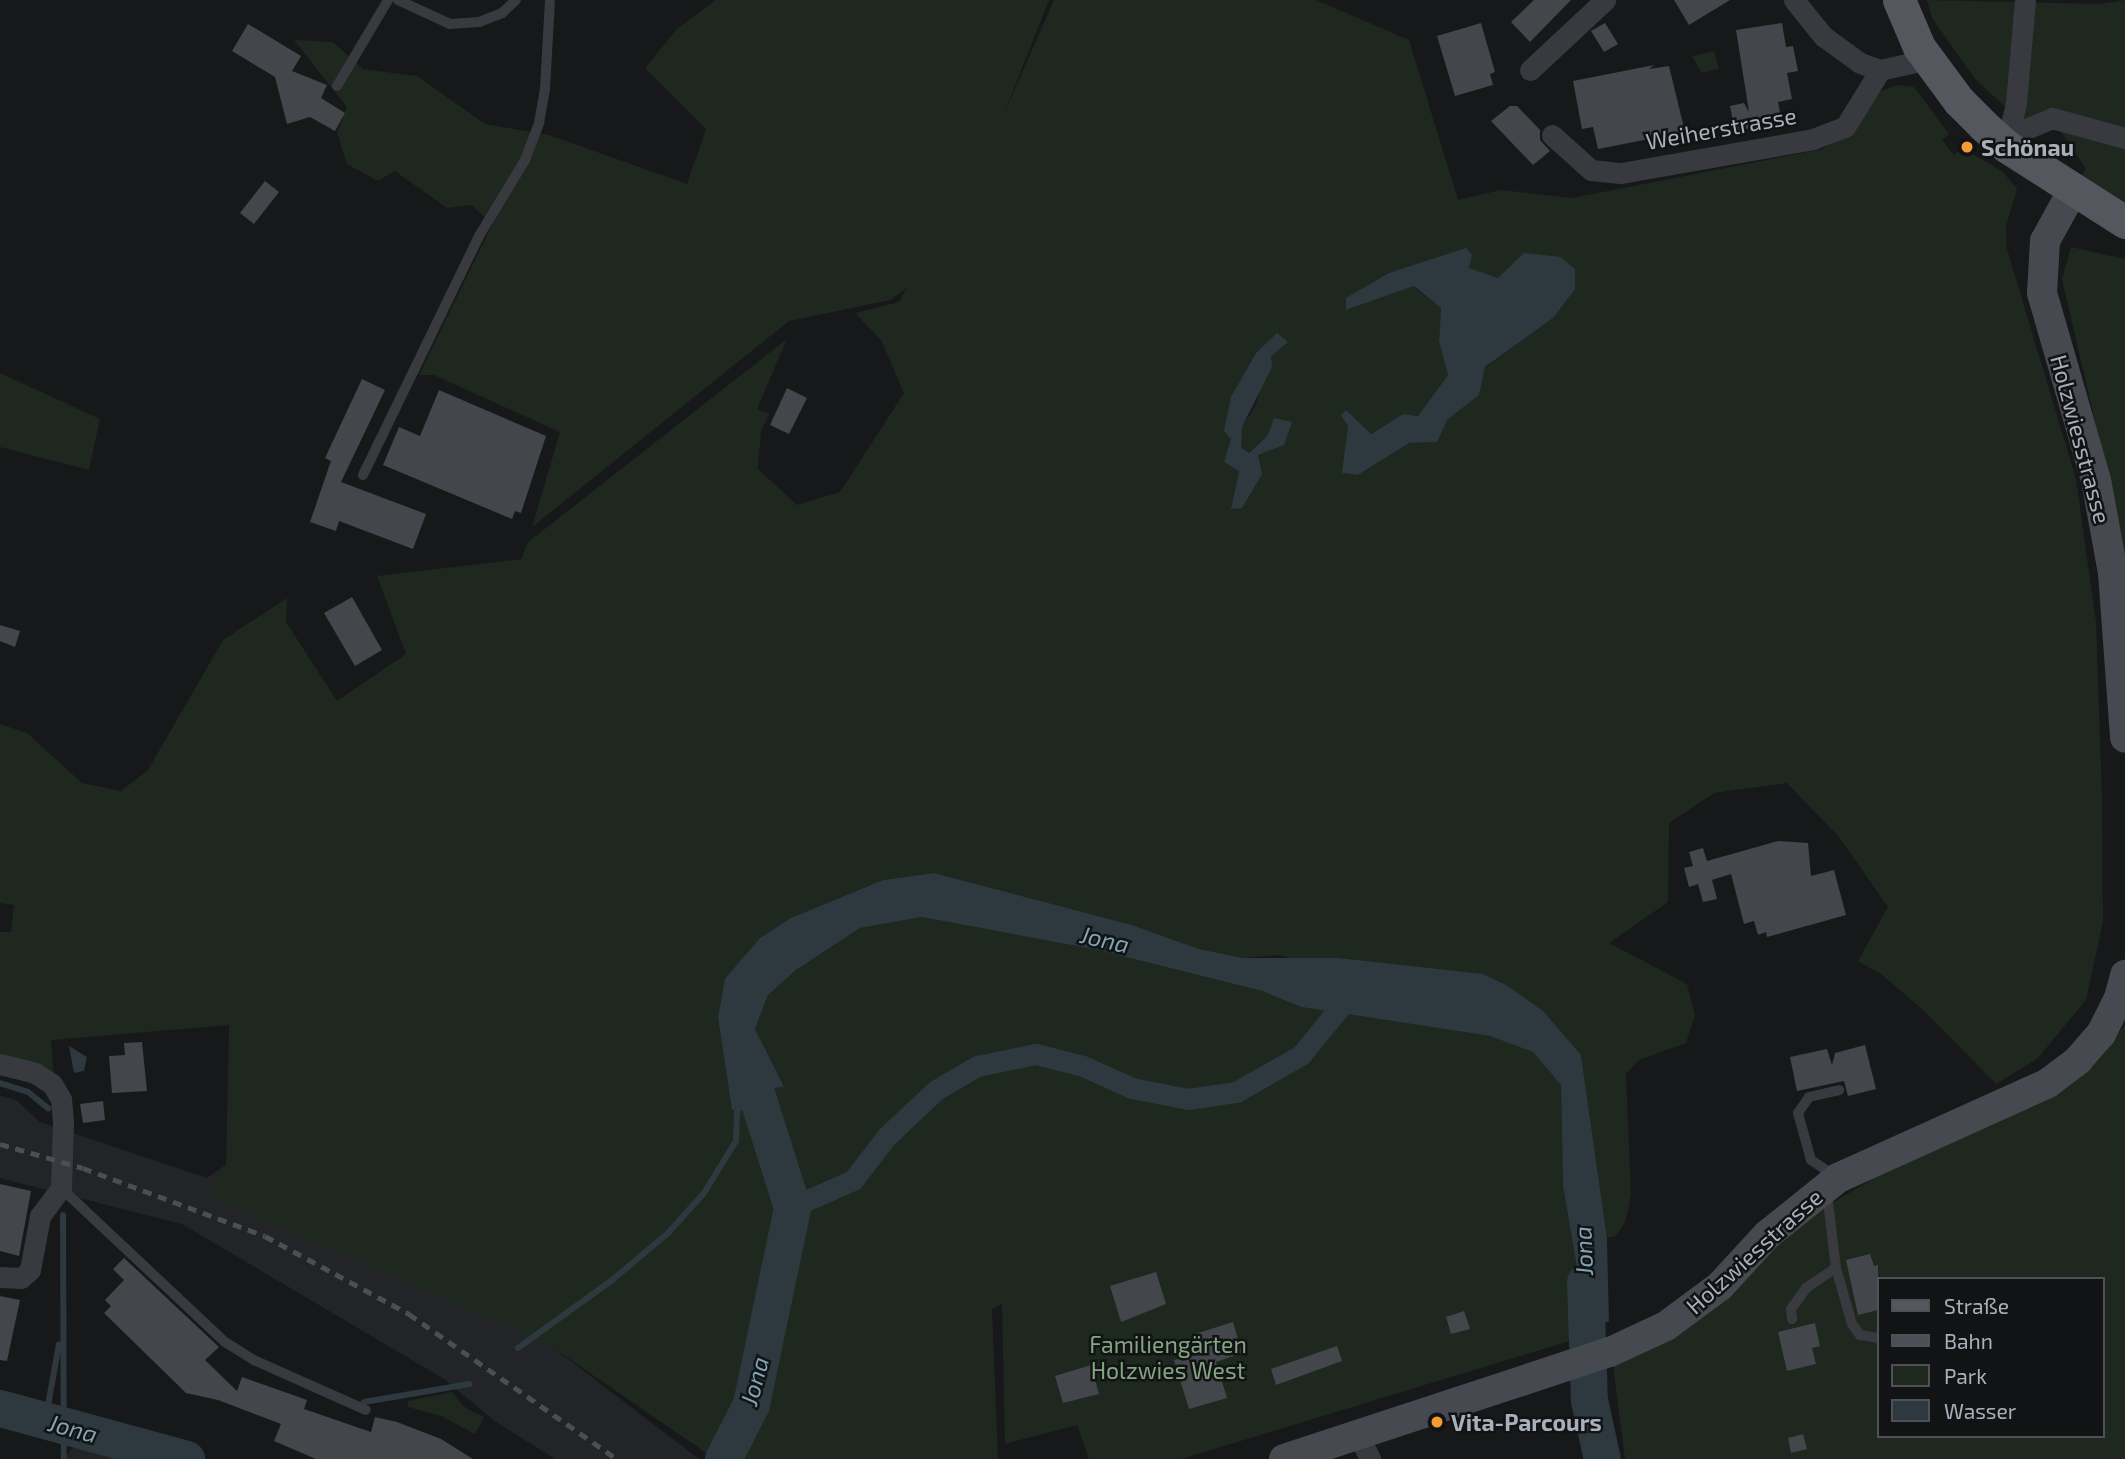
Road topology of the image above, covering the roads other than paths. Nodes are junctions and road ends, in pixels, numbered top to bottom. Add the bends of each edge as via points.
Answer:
1 (388, 0) edge
2 (398, 0) edge
3 (516, 0) edge
4 (550, 0) edge
5 (1605, 0) edge
6 (1794, 0) edge
7 (1899, 0) edge
8 (2025, 0) edge
9 (1929, 59) junction
10 (1880, 70) junction
11 (1530, 71) dead end
12 (337, 86) dead end
13 (1552, 135) dead end
14 (2125, 138) edge
15 (2006, 146) junction
16 (2073, 191) junction
17 (2125, 222) edge
18 (363, 475) dead end
19 (2125, 738) edge
20 (2125, 975) edge
21 (0, 1064) edge
22 (1839, 1090) dead end
23 (1832, 1182) junction
24 (61, 1188) junction
25 (1836, 1268) junction
26 (0, 1278) edge
27 (1793, 1320) dead end
28 (1876, 1338) edge
29 (366, 1410) dead end
30 (1364, 1447) edge
31 (1284, 1459) edge

1 - 12 lane
2 - 3 lane via 450,24 479,22 502,13
4 - 18 lane via 543,100 525,160 479,236
5 - 11 street
6 - 10 street via 1823,36 1860,64
7 - 9 main road
8 - 15 street via 2016,103
9 - 10 street
9 - 15 main road via 1959,102
10 - 13 street, Weiherstrasse via 1845,127 1812,139 1621,173 1591,170
14 - 15 street via 2052,118 2023,130
15 - 16 main road
16 - 17 main road
16 - 19 street, Holzwiesstrasse via 2045,241 2042,293 2096,480 2113,573
20 - 23 street, Holzwiesstrasse via 2101,1034 2048,1083
21 - 24 street via 35,1073 57,1091 63,1110
22 - 23 lane via 1809,1097 1798,1113 1811,1160
23 - 25 lane
23 - 30 street, Holzwiesstrasse via 1767,1236 1720,1286 1644,1338
24 - 26 street via 40,1216 30,1270 21,1278
24 - 29 lane via 225,1342 256,1361
25 - 27 lane via 1807,1288 1791,1309
25 - 28 lane via 1852,1324 1860,1335
30 - 31 street, Holzwiesstrasse

